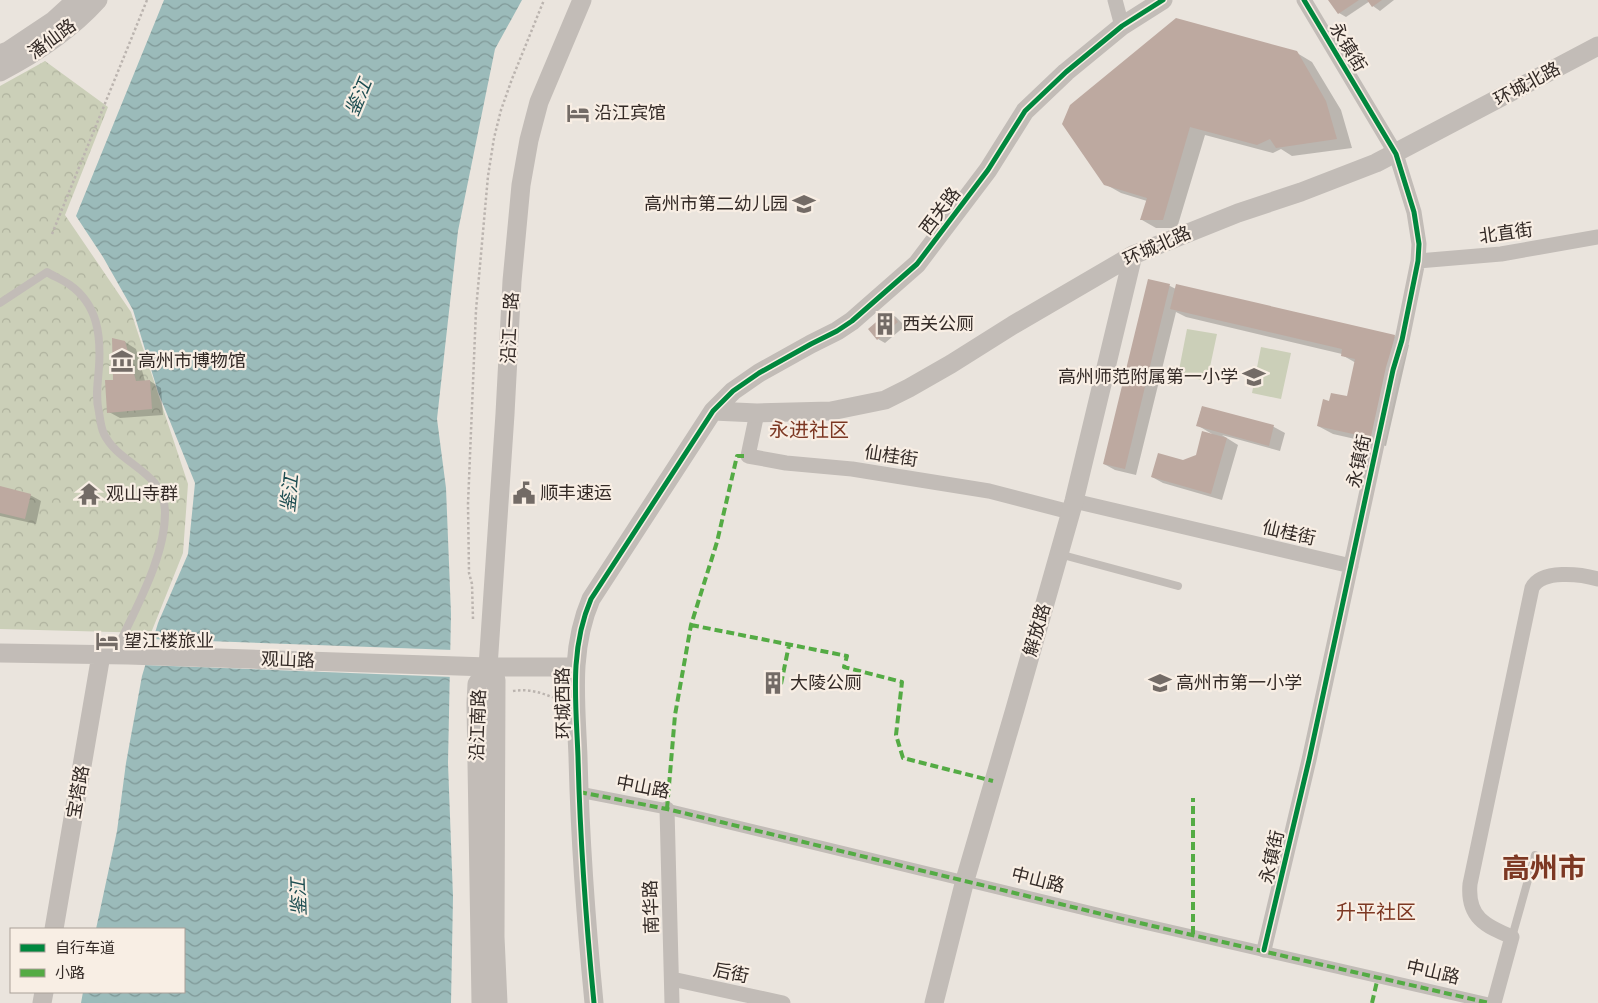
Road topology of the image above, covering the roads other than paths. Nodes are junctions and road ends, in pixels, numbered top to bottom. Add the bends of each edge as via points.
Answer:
1 (76, 0) edge
2 (98, 0) edge
3 (582, 0) edge
4 (1116, 0) edge
5 (1163, 0) edge
6 (1304, 0) edge
7 (1122, 26) junction
8 (1598, 46) edge
9 (0, 54) edge
10 (0, 72) edge
11 (1396, 154) junction
12 (1598, 237) edge
13 (1133, 255) junction
14 (1418, 260) junction
15 (0, 304) edge
16 (713, 411) junction
17 (757, 413) junction
18 (1072, 506) junction
19 (1059, 554) junction
20 (1350, 566) junction
21 (1598, 579) edge
22 (1178, 586) dead end
23 (0, 654) edge
24 (114, 655) junction
25 (488, 667) junction
26 (575, 667) junction
27 (579, 792) junction
28 (667, 809) junction
29 (1535, 855) dead end
30 (965, 880) junction
31 (54, 928) edge
32 (1512, 937) junction
33 (1264, 950) junction
34 (672, 979) junction
35 (481, 1003) edge
36 (498, 1003) edge
37 (594, 1003) edge
38 (672, 1003) edge
39 (783, 1003) edge
40 (934, 1003) edge
41 (1489, 1003) edge
42 (1494, 1003) edge

1 - 9 street, 潘仙路 via 33,35
2 - 10 street, 潘仙路 via 60,36
3 - 25 street, 沿江一路 via 539,102 521,186
4 - 7 street
5 - 7 street, 西关路
6 - 11 street, 永镇街
7 - 16 street, 西关路 via 1025,111 988,170 917,264 852,321 759,373 733,391
8 - 11 street, 环城北路
11 - 13 street, 环城北路 via 1360,171 1245,210
11 - 14 street, 永镇街 via 1416,218
12 - 14 street, 北直街 via 1501,254
13 - 17 street, 环城北路 via 885,400 831,411
13 - 18 street, 解放路
14 - 20 street, 永镇街
15 - 24 lane via 47,272 71,286 86,300 97,322 100,344 96,400 103,433 114,449 148,475 164,497 162,537 154,568
16 - 17 street, 环城北路
16 - 26 street, 环城西路 via 591,599 580,628
17 - 18 street, 仙桂街 via 748,456 852,469
18 - 19 street, 解放路
18 - 20 street, 仙桂街
19 - 22 lane
19 - 30 street, 解放路
20 - 33 street, 永镇街
21 - 32 street via 1577,575 1552,576 1540,579 1532,588 1469,894 1471,906 1482,922
23 - 24 street, 观山路
24 - 25 street, 观山路
24 - 31 street, 宝塔路
25 - 26 street, 观山路
25 - 35 street, 沿江南路 via 477,684 476,703
25 - 36 street, 沿江南路 via 496,680 495,937
26 - 27 street, 环城西路
27 - 28 street, 中山路
27 - 37 street, 环城西路
28 - 30 street, 中山路
28 - 34 street, 南华路
29 - 32 lane
30 - 33 street, 中山路
30 - 40 street, 解放路
32 - 42 street
33 - 41 street, 中山路
34 - 38 street, 南华路
34 - 39 street, 后街

